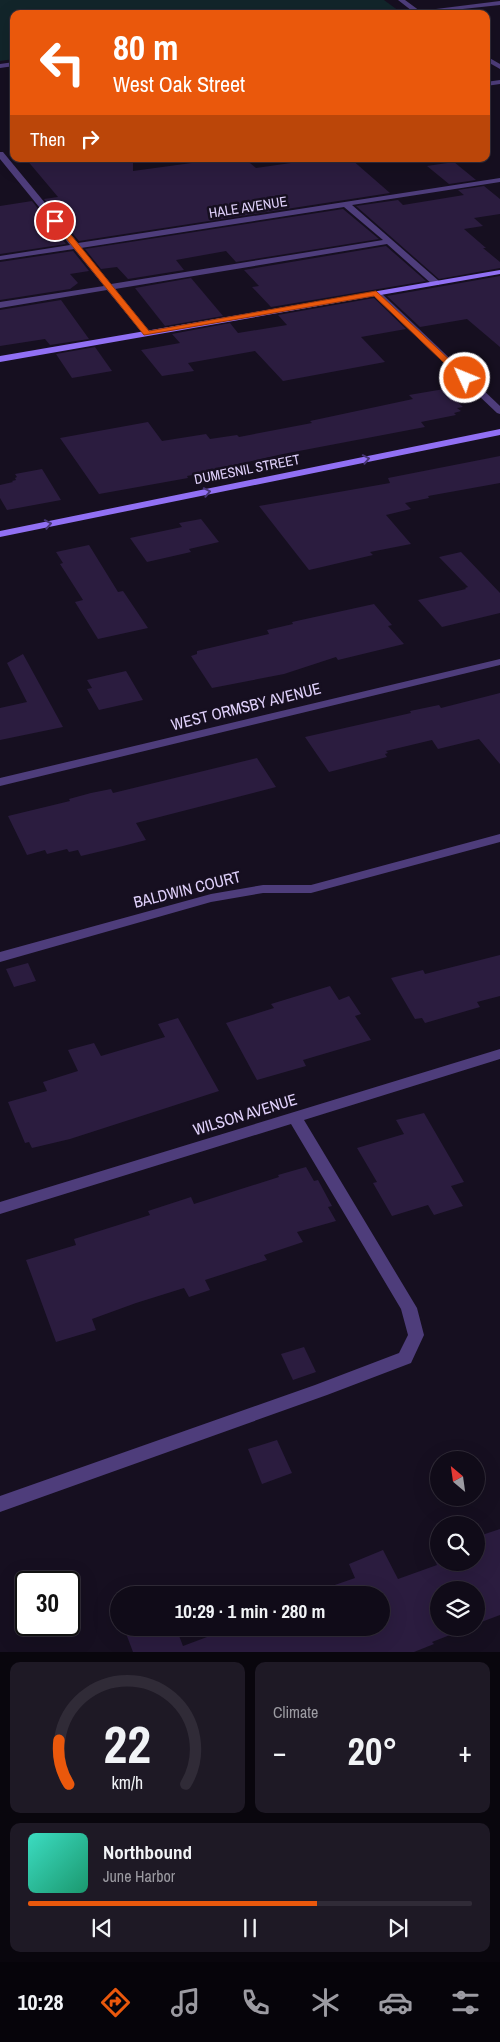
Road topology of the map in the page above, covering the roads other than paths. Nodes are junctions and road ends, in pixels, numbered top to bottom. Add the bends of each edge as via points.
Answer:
1 (401, 0) edge
2 (500, 3) edge
3 (416, 10) edge
4 (444, 10) edge
5 (2, 152) edge
6 (500, 180) edge
7 (346, 204) junction
8 (388, 242) junction
9 (76, 246) junction
10 (0, 258) edge
11 (500, 272) edge
12 (436, 283) junction
13 (110, 287) junction
14 (376, 293) junction
15 (0, 305) edge
16 (147, 333) junction
17 (0, 359) edge
18 (500, 411) edge
19 (500, 432) edge
20 (0, 534) edge
21 (500, 662) edge
22 (0, 782) edge
23 (500, 838) edge
24 (0, 958) edge
25 (500, 1054) edge
26 (295, 1117) junction
27 (0, 1208) edge
28 (0, 1504) edge

1 - 3 street
2 - 4 street
5 - 9 street
6 - 7 street, HALE AVENUE
7 - 8 street
7 - 9 street, HALE AVENUE
8 - 12 street
8 - 13 street
9 - 10 street, HALE AVENUE
9 - 13 street
11 - 12 main road
12 - 14 main road
13 - 15 street
13 - 16 street
14 - 16 main road
14 - 18 street
16 - 17 main road
20 -> 19 main road, DUMESNIL STREET
21 - 22 street, WEST ORMSBY AVENUE
23 - 24 street, BALDWIN COURT via 310,889 263,889 211,898
25 - 26 street, WILSON AVENUE
26 - 27 street, WILSON AVENUE
26 - 28 street via 409,1308 416,1335 405,1358

